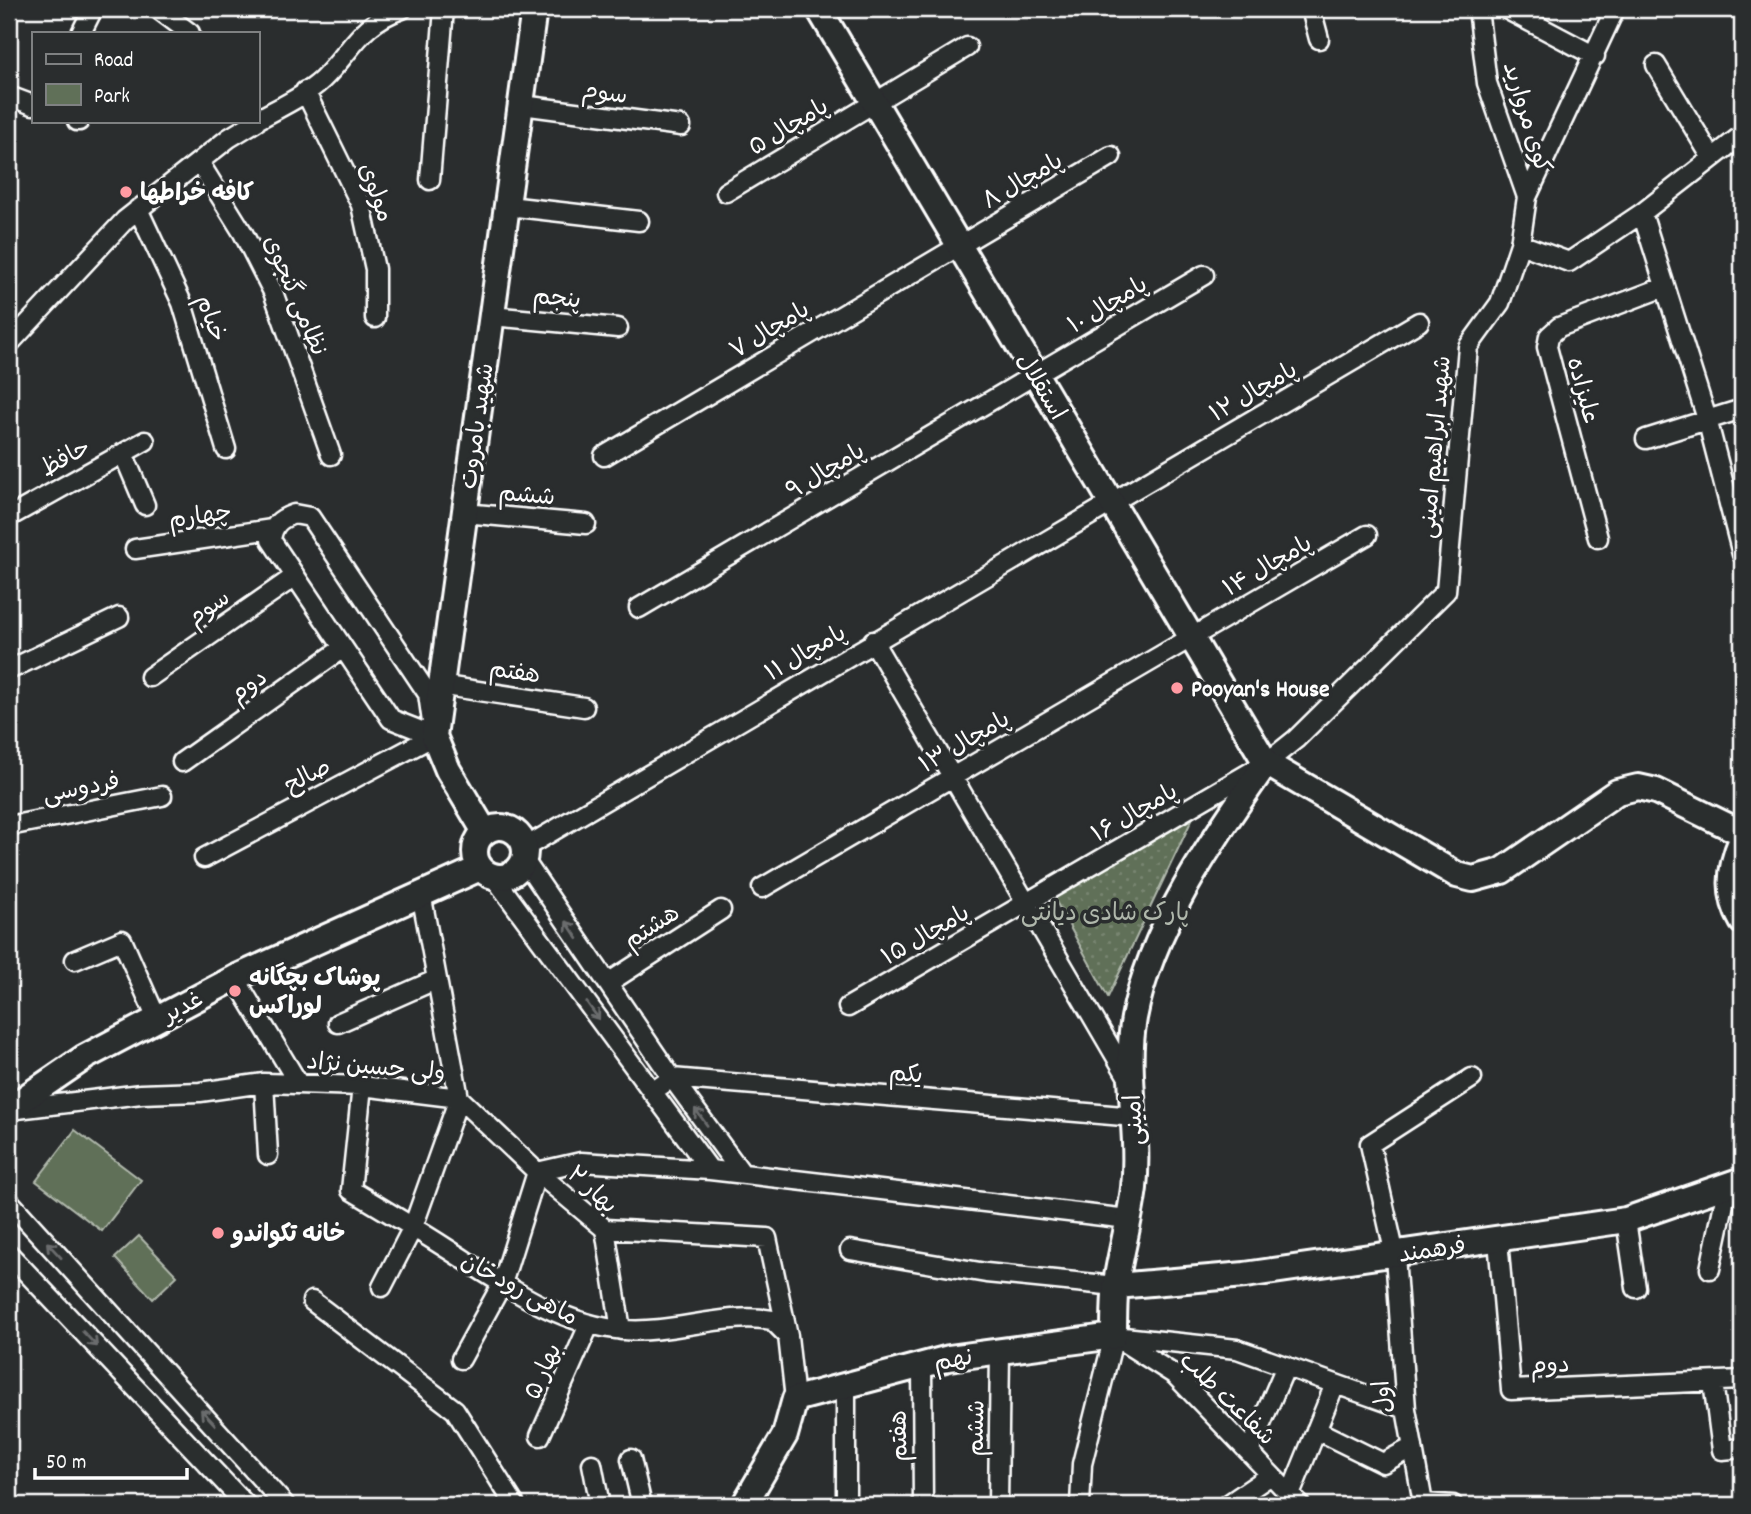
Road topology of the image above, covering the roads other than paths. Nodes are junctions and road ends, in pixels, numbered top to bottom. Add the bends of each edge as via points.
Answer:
1 (93, 9) edge
2 (158, 9) edge
3 (402, 9) edge
4 (444, 9) edge
5 (534, 9) edge
6 (819, 9) edge
7 (1311, 9) edge
8 (1478, 9) edge
9 (1506, 9) edge
10 (1615, 9) edge
11 (82, 32) edge
12 (188, 32) edge
13 (1319, 39) dead end
14 (967, 47) dead end
15 (1595, 56) junction
16 (1656, 65) dead end
17 (305, 91) junction
18 (9, 96) edge
19 (874, 103) junction
20 (32, 105) edge
21 (522, 105) junction
22 (259, 118) edge
23 (254, 122) edge
24 (681, 126) dead end
25 (1742, 135) edge
26 (1111, 156) dead end
27 (1712, 158) junction
28 (199, 162) junction
29 (430, 180) dead end
30 (726, 192) dead end
31 (1527, 197) junction
32 (508, 206) junction
33 (138, 209) junction
34 (1642, 213) junction
35 (639, 221) dead end
36 (1520, 244) junction
37 (959, 245) junction
38 (1204, 275) dead end
39 (1664, 287) junction
40 (492, 316) junction
41 (375, 318) dead end
42 (1419, 322) dead end
43 (618, 328) dead end
44 (9, 344) edge
45 (1035, 374) junction
46 (1742, 409) edge
47 (1707, 419) junction
48 (1646, 439) dead end
49 (145, 442) dead end
50 (226, 449) dead end
51 (123, 453) junction
52 (331, 455) dead end
53 (604, 456) dead end
54 (1111, 502) junction
55 (145, 505) dead end
56 (464, 513) junction
57 (9, 517) edge
58 (586, 524) dead end
59 (272, 529) junction
60 (1367, 535) dead end
61 (1598, 538) dead end
62 (135, 549) dead end
63 (1742, 554) edge
64 (294, 577) junction
65 (639, 608) dead end
66 (119, 617) dead end
67 (1191, 637) junction
68 (873, 641) junction
69 (343, 649) junction
70 (9, 670) edge
71 (150, 677) dead end
72 (439, 685) junction
73 (584, 706) dead end
74 (434, 736) junction
75 (182, 762) dead end
76 (1266, 763) junction
77 (953, 776) junction
78 (162, 796) dead end
79 (9, 826) edge
80 (485, 832) junction
81 (1742, 833) edge
82 (1742, 839) edge
83 (524, 854) junction
84 (204, 858) dead end
85 (487, 872) junction
86 (762, 888) dead end
87 (421, 893) junction
88 (1027, 903) junction
89 (721, 911) dead end
90 (1742, 920) edge
91 (75, 960) dead end
92 (235, 978) junction
93 (435, 980) junction
94 (608, 983) junction
95 (848, 1007) dead end
96 (157, 1019) junction
97 (338, 1023) dead end
98 (672, 1078) junction
99 (1472, 1078) dead end
100 (1131, 1082) junction
101 (264, 1083) junction
102 (299, 1083) junction
103 (362, 1086) junction
104 (652, 1091) junction
105 (459, 1098) junction
106 (9, 1110) edge
107 (1135, 1117) junction
108 (268, 1155) dead end
109 (710, 1170) junction
110 (537, 1172) junction
111 (741, 1172) junction
112 (1735, 1183) edge
113 (9, 1201) edge
114 (1128, 1219) junction
115 (1626, 1220) junction
116 (413, 1227) junction
117 (605, 1229) junction
118 (1498, 1240) junction
119 (850, 1250) dead end
120 (9, 1254) edge
121 (1395, 1255) junction
122 (1710, 1269) dead end
123 (502, 1283) junction
124 (1116, 1286) junction
125 (382, 1287) dead end
126 (1636, 1288) dead end
127 (312, 1301) dead end
128 (589, 1325) junction
129 (621, 1330) junction
130 (788, 1336) junction
131 (1114, 1336) junction
132 (1000, 1351) junction
133 (461, 1359) dead end
134 (922, 1365) junction
135 (1286, 1366) junction
136 (1742, 1381) edge
137 (1713, 1382) junction
138 (1335, 1384) junction
139 (846, 1386) junction
140 (795, 1399) junction
141 (1406, 1409) junction
142 (1316, 1430) junction
143 (540, 1436) dead end
144 (1413, 1447) junction
145 (1742, 1448) edge
146 (1249, 1452) junction
147 (243, 1456) junction
148 (631, 1460) dead end
149 (592, 1464) dead end
150 (1271, 1475) junction
151 (220, 1476) junction
152 (1295, 1500) edge
153 (246, 1505) edge
154 (285, 1505) edge
155 (515, 1505) edge
156 (600, 1505) edge
157 (642, 1505) edge
158 (744, 1505) edge
159 (846, 1505) edge
160 (923, 1505) edge
161 (998, 1505) edge
162 (1080, 1505) edge
163 (1227, 1505) edge
164 (1453, 1505) edge

1 - 11 street
2 - 12 street
3 - 17 street via 379,16 320,82
4 - 29 street
5 - 21 main road, شهید بامروت
6 - 19 main road, استقلال
7 - 13 street
8 - 31 street, کوی مروارید via 1487,83
9 - 15 street
10 - 15 street, شهید ابراهیم امینی
14 - 19 street, پامچال ۵
15 - 31 street, شهید ابراهیم امینی
16 - 27 street
17 - 22 street
17 - 41 street, مولوی via 361,205 375,269
18 - 20 street
19 - 30 street, پامچال ۵
19 - 37 main road, استقلال
21 - 24 street, سوم
21 - 32 main road, شهید بامروت
23 - 28 street
25 - 27 street
26 - 37 street, پامچال ۸
27 - 34 street
28 - 33 street
28 - 52 street, نظامی گنجوی via 273,292
31 - 36 street, شهید ابراهیم امینی
32 - 35 street
32 - 40 main road, شهید بامروت
33 - 44 street
33 - 50 street, خیام via 182,303
34 - 36 street via 1569,262
34 - 39 street
36 - 76 street, شهید ابراهیم امینی via 1500,303 1468,347 1446,591
37 - 45 main road, استقلال
37 - 53 street, پامچال ۷
38 - 45 street, پامچال ۱۰
39 - 47 street
39 - 61 street, علیزاده via 1559,327 1549,336 1547,347
40 - 43 street, پنجم
40 - 56 main road, شهید بامروت
42 - 54 street, پامچال ۱۲
45 - 54 main road, استقلال
45 - 65 street, پامچال ۹
46 - 47 street
47 - 48 street
47 - 63 street
49 - 51 street, حافظ
51 - 55 street
51 - 57 street, حافظ
54 - 67 main road, استقلال
54 - 68 street, پامچال ۱۱
56 - 58 street, ششم
56 - 72 main road, شهید بامروت
59 - 62 street, چهارم
59 - 64 street via 271,540
59 - 74 street, چهارم via 295,514 310,517 428,694
60 - 67 street, پامچال ۱۴
64 - 69 street
64 - 71 street, سوم
66 - 70 street
67 - 76 main road, استقلال
67 - 77 street, پامچال ۱۳
68 - 77 street
68 - 83 street, پامچال ۱۱
69 - 74 street via 391,719
69 - 75 street, دوم
72 - 73 street, هفتم
72 - 74 main road, شهید بامروت
74 - 80 main road, شهید بامروت via 448,770
74 - 84 street, صالح
76 - 81 main road via 1473,879 1502,871 1617,792 1638,787 1656,791
76 - 88 street, پامچال ۱۶
76 - 100 main road, امینی via 1199,859 1150,964 1134,1018
77 - 86 street, پامچال ۱۳
77 - 88 street
78 - 79 street, فردوسی
80 - 83 main road via 496,827 509,829 519,836
80 - 85 main road via 475,849
82 - 90 main road via 1733,859 1731,883 1734,907
83 - 85 main road via 517,870 507,877
94 -> 83 street
85 - 87 main road, غدیر
85 -> 104 street
87 - 92 main road, غدیر
87 - 93 street
88 - 95 street, پامچال ۱۵
88 - 100 street
89 - 94 street, هشتم
91 - 96 street via 122,940
92 - 96 main road, غدیر
92 - 102 street
93 - 97 street
93 - 105 street
94 - 98 street
96 - 106 main road, غدیر via 85,1057
98 - 104 street
98 - 107 street, یکم
111 -> 98 street
99 - 121 street, اول via 1370,1144
100 - 107 main road, امینی
101 - 102 street, ولی حسین نژاد
101 - 106 street, ولی حسین نژاد
101 - 108 street
102 - 103 street, ولی حسین نژاد
103 - 105 street, ولی حسین نژاد
103 - 116 street, ماهی رودخان via 351,1190
104 - 109 street
105 - 110 street, ولی حسین نژاد
105 - 116 street
107 - 114 main road, امینی via 1134,1187
109 - 110 street via 581,1162
109 - 111 street
110 - 117 street, بهار ۲
110 - 123 street
111 - 114 street
112 - 115 main road, فرهمند
112 - 122 street
147 -> 113 street
114 - 124 main road, امینی
115 - 118 main road, فرهمند
115 - 126 street
116 - 123 street, ماهی رودخان
116 - 125 street
117 - 129 street, بهار ۲
117 - 130 street via 767,1238
118 - 121 main road, فرهمند
118 - 137 street, دوم via 1511,1390
119 - 124 street via 986,1273
120 -> 151 street
121 - 124 main road, فرهمند
121 - 141 street, اول
123 - 128 street, ماهی رودخان
123 - 133 street
124 - 131 main road, امینی
127 - 155 street via 455,1410
128 - 129 street, ماهی رودخان
128 - 143 street, بهار ۵
129 - 130 street, ماهی رودخان via 648,1332 759,1318 772,1320
130 - 140 street
131 - 132 main road, نهم
131 - 135 street via 1237,1349
131 - 146 street, شفاعت طلب via 1175,1375
131 - 162 street, امینی via 1082,1464
132 - 134 main road, نهم
132 - 161 street, ششم
134 - 139 main road, نهم
134 - 160 street, هفتم
135 - 138 street
135 - 146 street
136 - 137 street, دوم
137 - 145 street via 1722,1450
138 - 141 street
138 - 142 street
139 - 140 main road, نهم
139 - 159 street
140 - 158 main road via 785,1435
141 - 144 street, اول
142 - 144 street via 1383,1462
142 - 152 street
144 - 164 street, اول via 1423,1503
146 - 150 street, شفاعت طلب
147 - 151 street
147 - 154 street
148 - 157 street
149 - 156 street
150 - 152 street, شفاعت طلب
150 - 163 street
151 - 153 street

